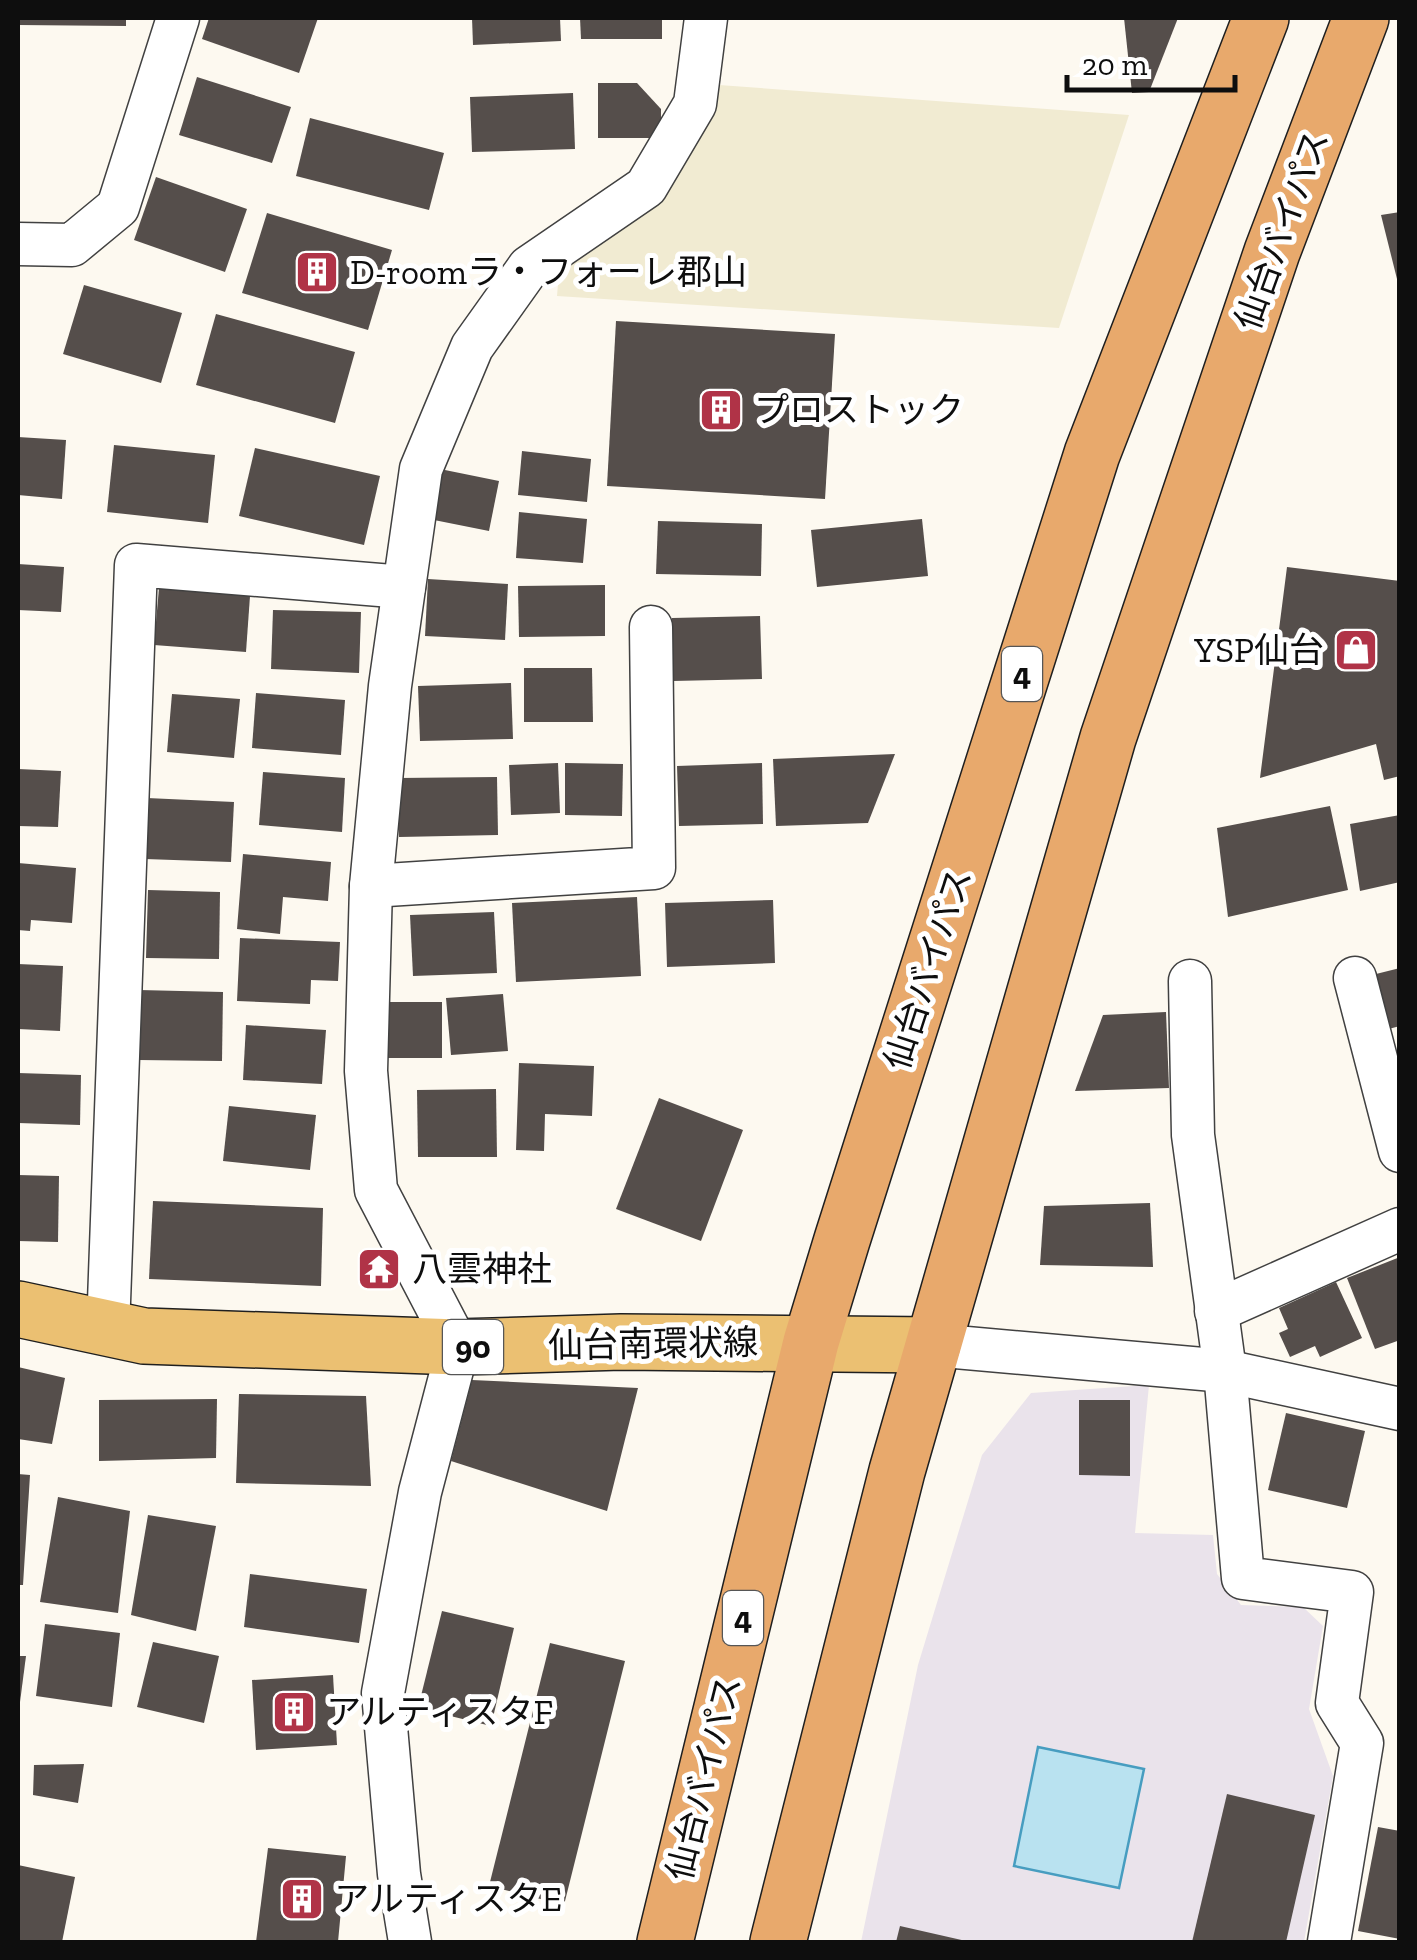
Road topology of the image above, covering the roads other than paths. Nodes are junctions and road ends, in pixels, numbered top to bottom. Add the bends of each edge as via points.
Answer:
1 (178, 18) edge
2 (706, 18) edge
3 (1262, 18) edge
4 (1361, 18) edge
5 (18, 244) edge
6 (404, 588) junction
7 (651, 627) dead end
8 (371, 886) junction
9 (1355, 978) dead end
10 (1190, 981) dead end
11 (1400, 1151) edge
12 (1400, 1229) edge
13 (18, 1308) edge
14 (1216, 1311) junction
15 (108, 1329) junction
16 (811, 1342) junction
17 (932, 1346) junction
18 (458, 1347) junction
19 (1224, 1371) junction
20 (1400, 1409) edge
21 (410, 1942) edge
22 (665, 1942) edge
23 (778, 1942) edge
24 (1329, 1942) edge

1 - 5 street via 118,207 72,245
2 - 6 street via 695,104 646,186 530,267 472,347 420,469
3 - 16 highway, 仙台バイパス / 4 via 1092,454
4 - 17 highway, 仙台バイパス via 1272,252 1108,738
6 - 8 street
6 - 15 street via 136,565
7 - 8 street via 654,868
8 - 18 street via 366,1072 376,1190
9 - 11 street
10 - 14 street via 1193,1135
12 - 14 street
13 - 15 main road, 仙台南環状線 / 90
14 - 19 street
15 - 18 main road, 仙台南環状線 / 90 via 144,1336
16 - 17 main road, 仙台南環状線 / 90
16 - 18 main road, 仙台南環状線 / 90
16 - 22 highway, 仙台バイパス / 4
17 - 19 street
17 - 23 highway, 仙台バイパス
18 - 21 street via 420,1492 383,1692
19 - 20 street
19 - 24 street via 1243,1578 1352,1592 1337,1703 1362,1744

